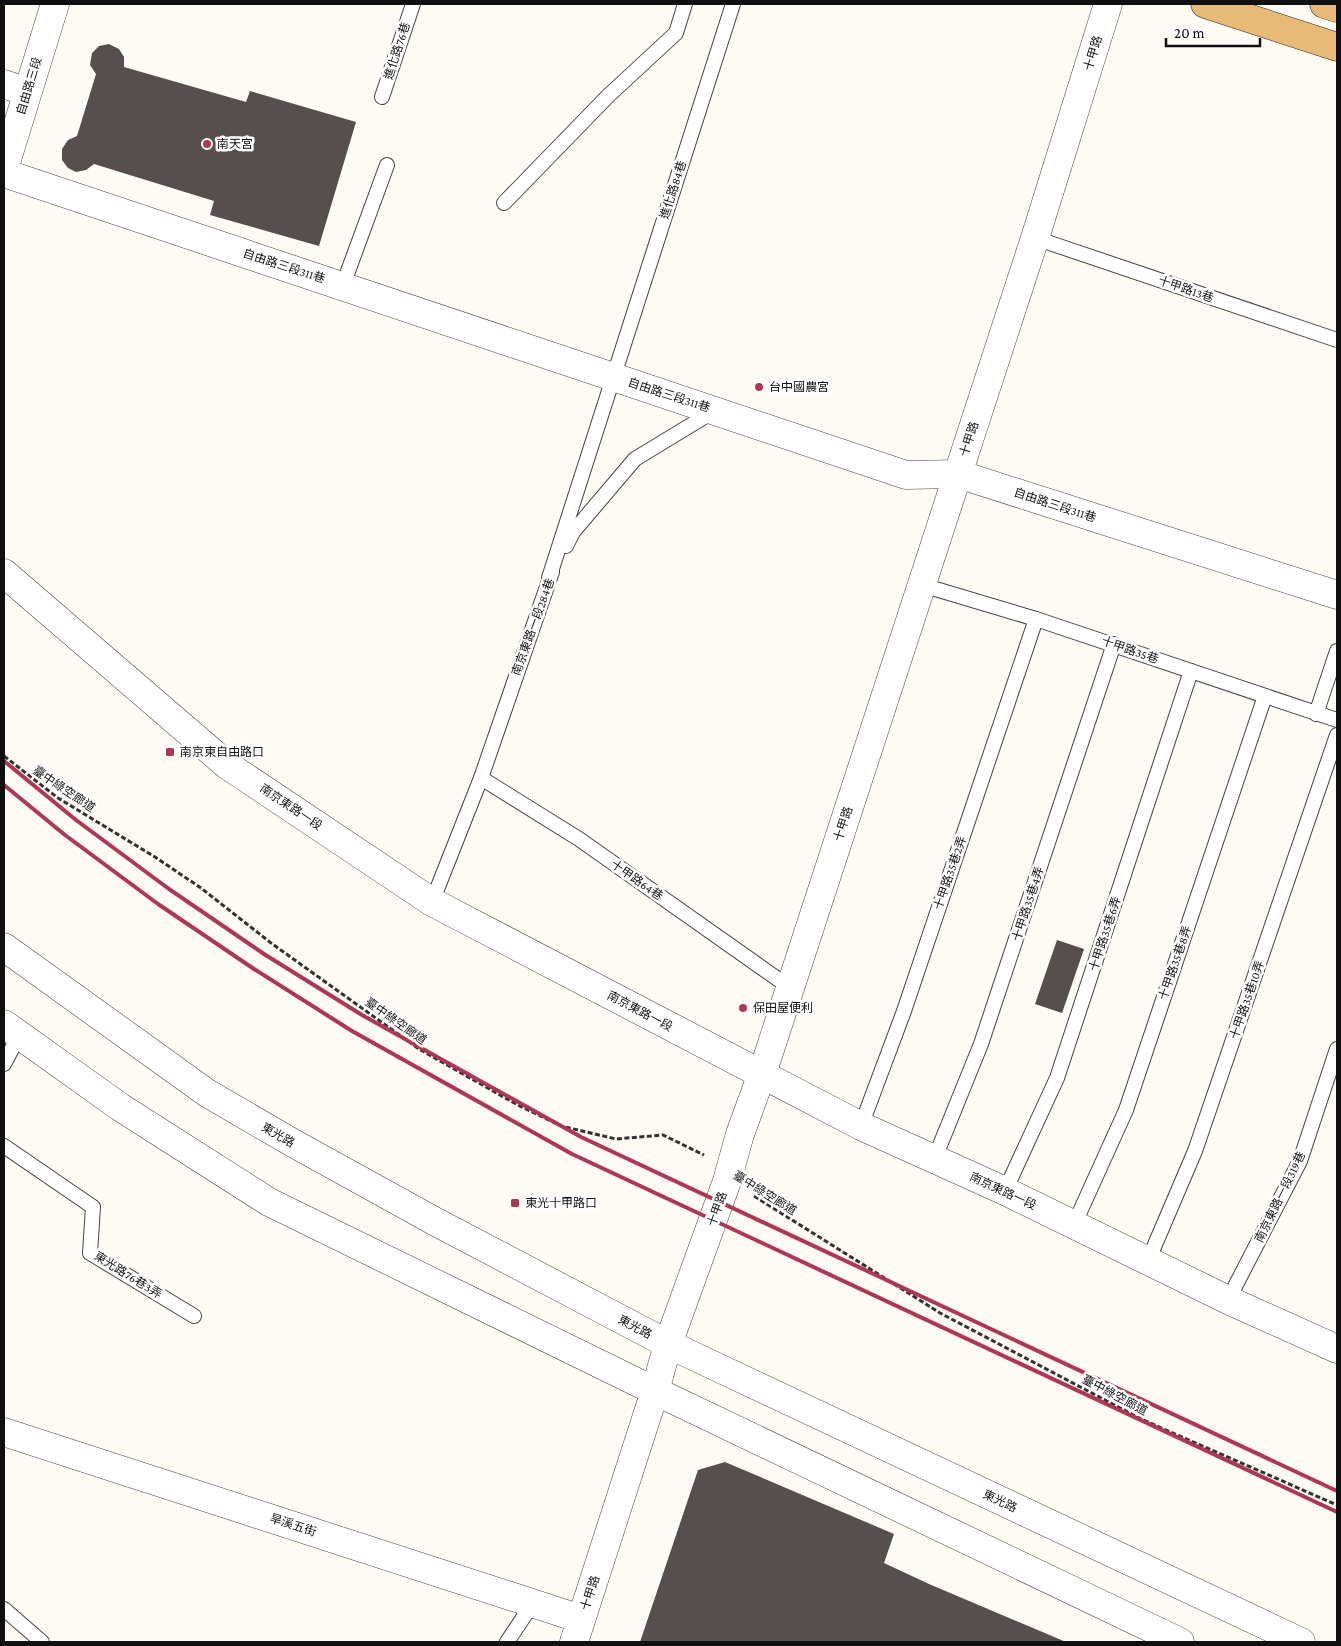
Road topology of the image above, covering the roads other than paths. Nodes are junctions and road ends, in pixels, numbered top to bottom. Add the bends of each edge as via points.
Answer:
1 (55, 4) edge
2 (413, 4) edge
3 (685, 4) edge
4 (733, 4) edge
5 (1108, 4) edge
6 (1205, 4) edge
7 (1324, 4) edge
8 (1337, 8) edge
9 (1337, 47) edge
10 (15, 88) edge
11 (382, 97) dead end
12 (387, 165) dead end
13 (4, 169) edge
14 (4, 173) edge
15 (504, 203) dead end
16 (1035, 238) junction
17 (343, 285) junction
18 (1337, 340) edge
19 (612, 376) junction
20 (716, 410) junction
21 (958, 474) junction
22 (4, 573) edge
23 (549, 578) junction
24 (922, 585) junction
25 (1337, 594) edge
26 (1036, 619) junction
27 (1114, 644) junction
28 (1337, 652) edge
29 (1191, 671) junction
30 (1265, 696) junction
31 (1316, 714) junction
32 (1337, 720) edge
33 (1337, 735) edge
34 (481, 778) junction
35 (432, 902) junction
36 (4, 947) edge
37 (790, 987) junction
38 (11, 1029) edge
39 (1337, 1049) edge
40 (4, 1064) edge
41 (762, 1074) junction
42 (861, 1126) junction
43 (4, 1146) edge
44 (934, 1160) junction
45 (1006, 1191) junction
46 (1074, 1225) junction
47 (1148, 1261) junction
48 (1228, 1300) junction
49 (194, 1316) dead end
50 (668, 1344) junction
51 (1337, 1350) edge
52 (655, 1391) junction
53 (4, 1432) edge
54 (533, 1603) junction
55 (4, 1609) edge
56 (578, 1631) edge
57 (42, 1642) edge
58 (507, 1642) edge
59 (1180, 1642) edge
60 (1301, 1642) edge

1 - 10 street, 自由路三段
2 - 11 lane, 進化路76巷
3 - 15 lane via 676,33 608,96
4 - 19 lane, 進化路84巷
5 - 16 street, 十甲路
6 - 9 main road
7 - 8 main road
10 - 13 street, 自由路三段
12 - 17 lane
14 - 17 street, 自由路三段311巷
16 - 18 lane, 十甲路13巷
16 - 21 street, 十甲路
17 - 19 street, 自由路三段311巷
19 - 20 street, 自由路三段311巷
19 - 23 lane, 進化路84巷
20 - 21 street, 自由路三段311巷 via 906,475
20 - 23 lane, 南京東路一段284巷 via 634,459 573,532
21 - 24 street, 十甲路
21 - 25 street, 自由路三段311巷
22 - 35 street, 南京東路一段 via 228,765
23 - 34 lane, 南京東路一段284巷
24 - 26 lane, 十甲路35巷
24 - 37 street, 十甲路
26 - 27 lane, 十甲路35巷
26 - 42 lane, 十甲路35巷2弄 via 904,1011
27 - 29 lane, 十甲路35巷
27 - 44 lane, 十甲路35巷4弄 via 981,1044
28 - 31 lane
29 - 30 lane, 十甲路35巷
29 - 45 lane, 十甲路35巷6弄 via 1057,1078
30 - 31 lane, 十甲路35巷
30 - 46 lane, 十甲路35巷8弄 via 1126,1110
31 - 32 lane, 十甲路35巷
33 - 47 lane, 十甲路35巷10弄 via 1195,1151
34 - 35 lane, 南京東路一段284巷
34 - 37 lane, 十甲路64巷 via 579,840
35 - 41 street, 南京東路一段
36 - 50 street, 東光路 via 207,1093 411,1208
37 - 41 street, 十甲路
38 - 40 lane
38 - 52 street via 120,1107 269,1202
39 - 48 lane, 南京東路一段319巷 via 1300,1161
41 - 42 street, 南京東路一段
41 - 50 street, 十甲路
42 - 44 street, 南京東路一段
43 - 49 lane, 東光路76巷3弄 via 93,1207 90,1252
44 - 45 street, 南京東路一段
45 - 46 street, 南京東路一段
46 - 47 street, 南京東路一段
47 - 48 street, 南京東路一段
48 - 51 street, 南京東路一段
50 - 52 street, 十甲路
50 - 60 street, 東光路
52 - 56 street, 十甲路
52 - 59 street
53 - 54 street, 旱溪五街
54 - 56 street, 旱溪五街
54 - 58 lane
55 - 57 lane

